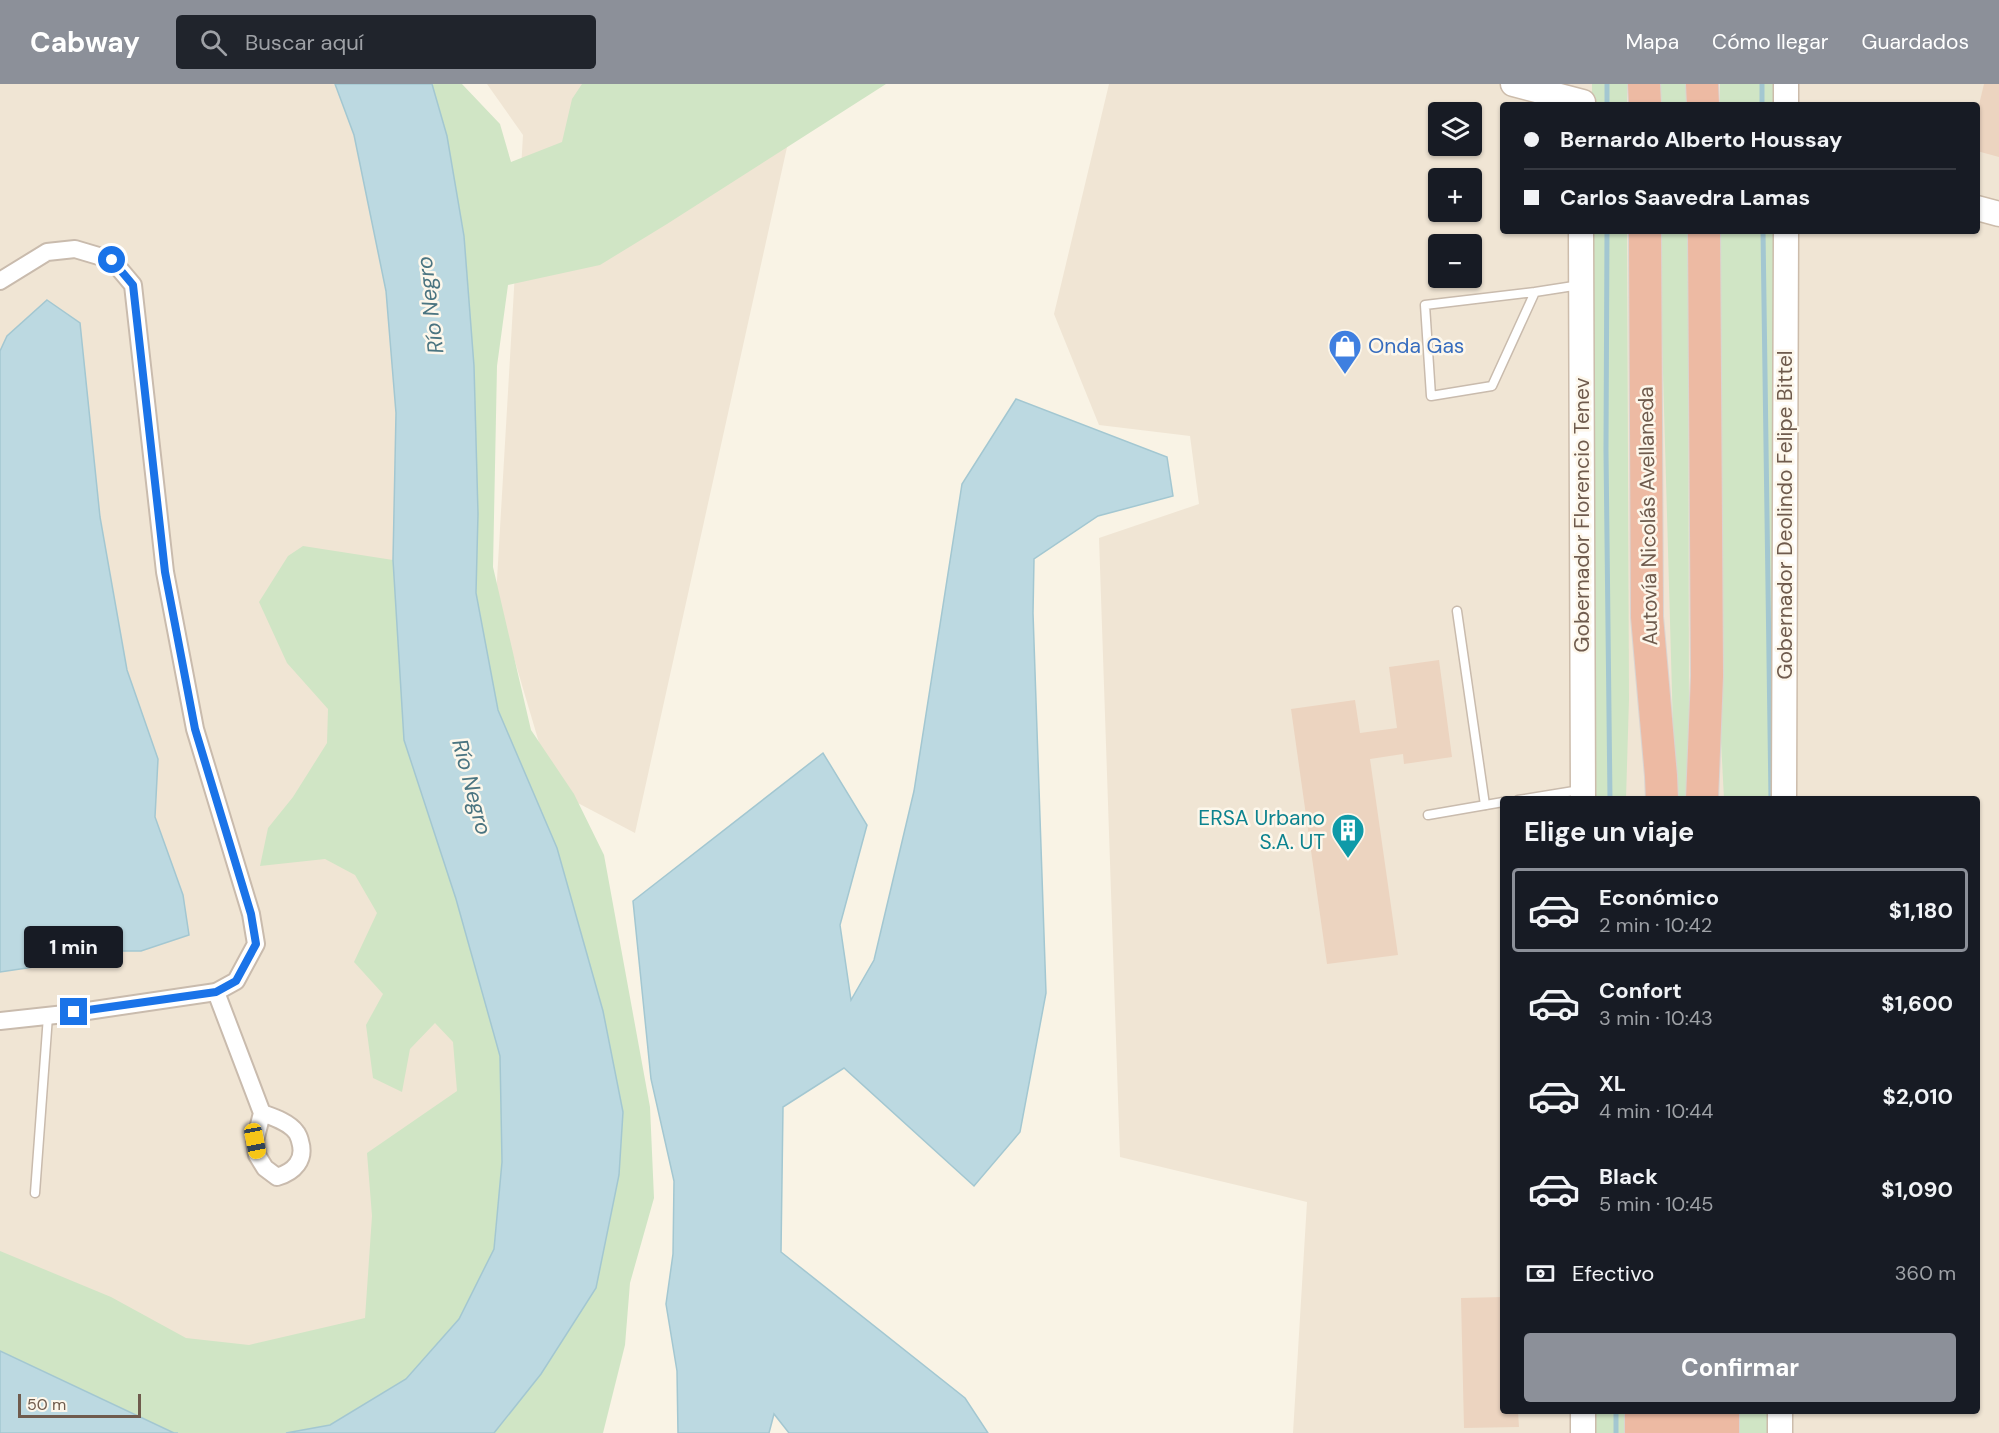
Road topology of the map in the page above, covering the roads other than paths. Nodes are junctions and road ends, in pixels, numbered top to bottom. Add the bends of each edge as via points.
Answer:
1 (1513, 84) edge
2 (1644, 84) edge
3 (1702, 84) edge
4 (1786, 84) edge
5 (1583, 97) edge
6 (1645, 102) edge
7 (1703, 102) edge
8 (1786, 102) edge
9 (1980, 209) edge
10 (1999, 214) edge
11 (1581, 234) edge
12 (1645, 234) edge
13 (1704, 234) edge
14 (1786, 234) edge
15 (0, 280) edge
16 (1580, 285) junction
17 (1535, 292) junction
18 (1457, 611) dead end
19 (1647, 616) junction
20 (1707, 676) junction
21 (1583, 794) edge
22 (1561, 796) edge
23 (1644, 796) edge
24 (1662, 796) edge
25 (1702, 796) edge
26 (1712, 796) edge
27 (1784, 796) edge
28 (1500, 802) edge
29 (1485, 805) junction
30 (1428, 815) dead end
31 (216, 992) junction
32 (48, 1016) junction
33 (0, 1021) edge
34 (262, 1113) dead end
35 (35, 1193) dead end
36 (1583, 1414) edge
37 (1641, 1414) edge
38 (1668, 1414) edge
39 (1693, 1414) edge
40 (1723, 1414) edge
41 (1780, 1414) edge
42 (1583, 1433) edge
43 (1641, 1433) edge
44 (1668, 1433) edge
45 (1693, 1433) edge
46 (1723, 1433) edge
47 (1780, 1433) edge

1 - 5 street
2 - 6 highway
3 - 7 highway
4 - 8 street
9 - 10 street
11 - 16 street, Gobernador Florencio Tenev
12 - 19 highway, Autovía Nicolás Avellaneda
13 - 20 highway
14 - 27 street, Gobernador Deolindo Felipe Bittel
15 - 31 street via 46,252 75,249 112,260 133,285 167,584 195,729 251,914 256,944 236,981
16 - 17 lane
16 - 21 street, Gobernador Florencio Tenev
17 - 17 lane via 1492,386 1431,396 1425,305
18 - 29 lane
19 - 23 highway
19 - 24 highway, Autovía Nicolás Avellaneda
20 - 25 highway
20 - 26 highway
21 - 22 lane
28 - 29 lane
29 - 30 lane
31 - 32 street
31 - 34 street
32 - 33 street
32 - 35 lane
36 - 42 street
37 - 43 highway
38 - 44 highway
39 - 45 highway
40 - 46 highway
41 - 47 street

